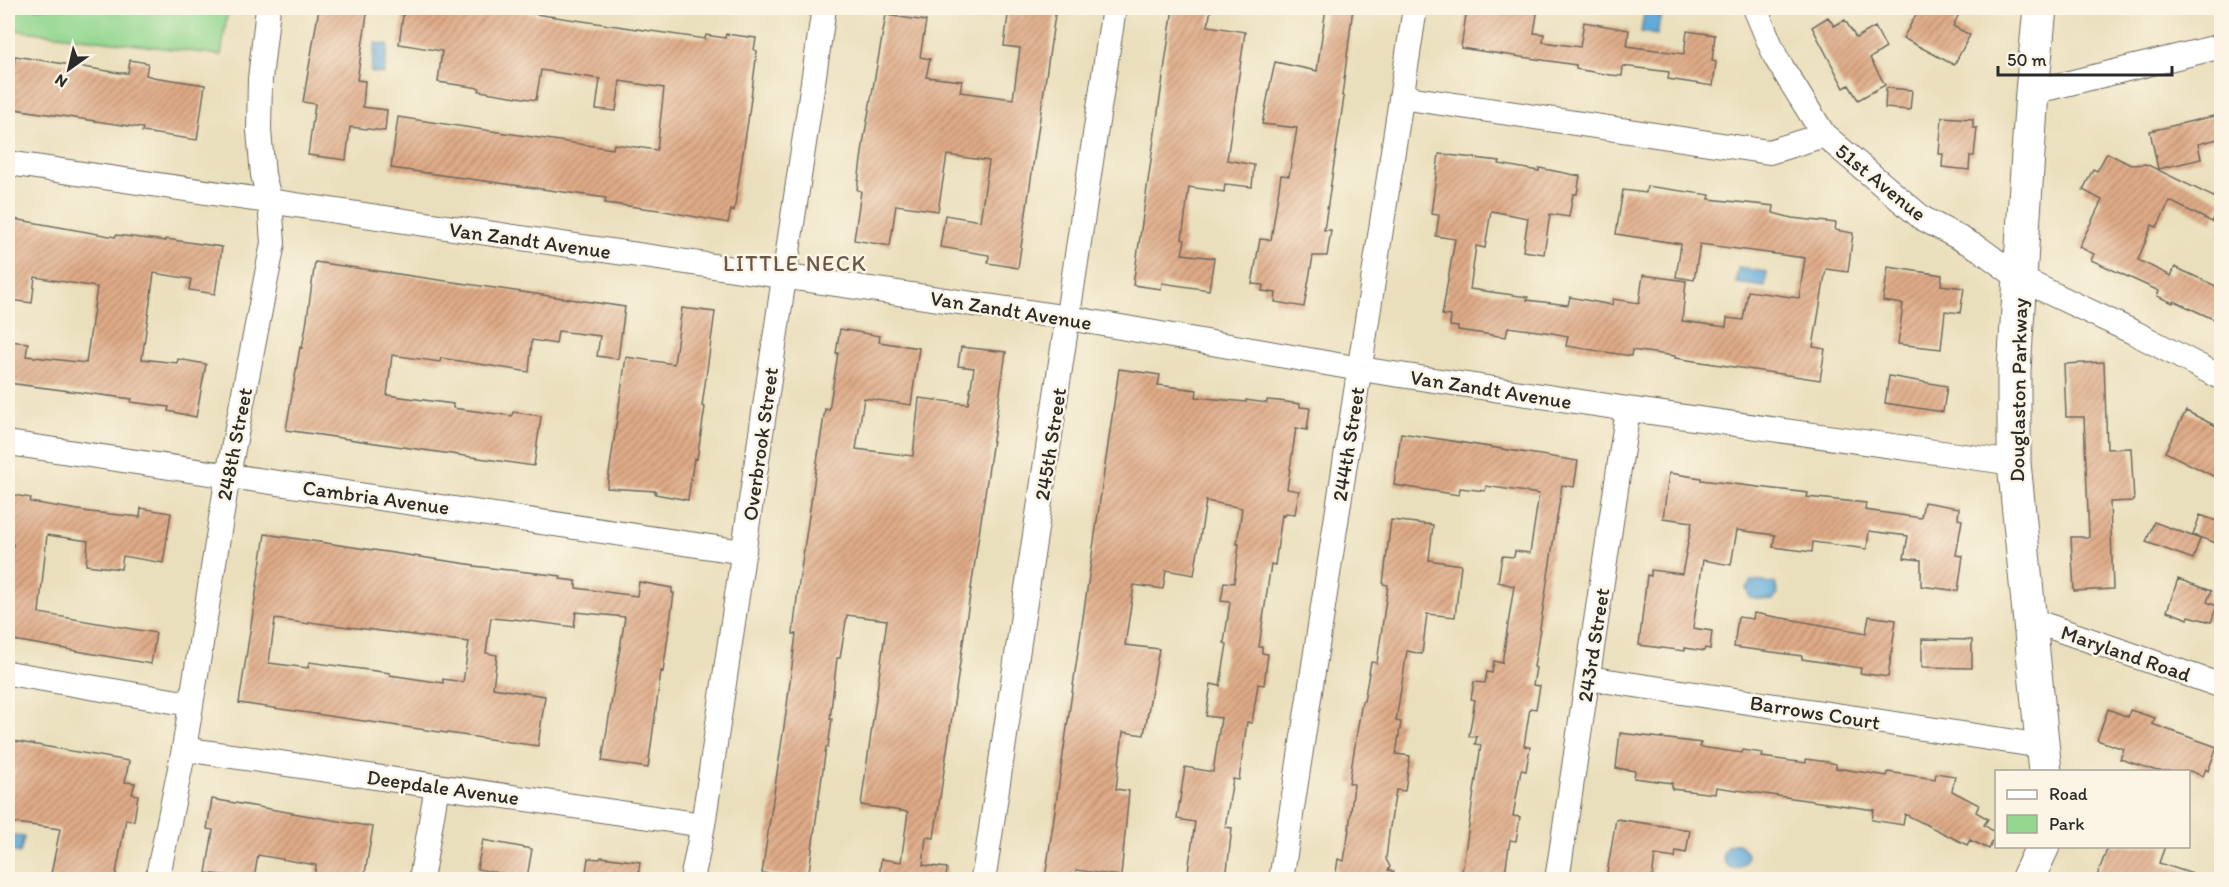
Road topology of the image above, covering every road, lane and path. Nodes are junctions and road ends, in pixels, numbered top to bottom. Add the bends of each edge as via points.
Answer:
1 (268, 8) edge
2 (824, 8) edge
3 (1114, 8) edge
4 (1415, 8) edge
5 (1755, 8) edge
6 (2040, 8) edge
7 (2222, 46) edge
8 (2032, 92) junction
9 (1401, 97) junction
10 (1824, 135) junction
11 (8, 162) edge
12 (270, 202) junction
13 (784, 277) junction
14 (2019, 279) junction
15 (1069, 318) junction
16 (1360, 369) junction
17 (2222, 378) edge
18 (1628, 410) junction
19 (8, 443) edge
20 (2014, 463) junction
21 (228, 475) junction
22 (744, 552) junction
23 (2031, 620) junction
24 (8, 673) edge
25 (1588, 678) junction
26 (2222, 686) edge
27 (190, 704) junction
28 (184, 749) junction
29 (2044, 759) edge
30 (437, 786) junction
31 (703, 825) junction
32 (2042, 848) edge
33 (157, 879) edge
34 (421, 879) edge
35 (692, 879) edge
36 (982, 879) edge
37 (1281, 879) edge
38 (1557, 879) edge
39 (2027, 879) edge

1 - 12 street, 248th Street via 259,131
2 - 13 street, Overbrook Street
3 - 15 street, 245th Street
4 - 9 street, 244th Street
5 - 10 street via 1776,58
6 - 8 main road, Douglaston Parkway
7 - 8 street
8 - 14 main road, Douglaston Parkway
9 - 10 street, 51st Avenue via 1769,152
9 - 16 street, 244th Street
10 - 14 street, 51st Avenue via 1922,218 1980,249
11 - 12 street, Van Zandt Avenue
12 - 13 street, Van Zandt Avenue
12 - 21 street, 248th Street via 273,243
13 - 15 street, Van Zandt Avenue
13 - 22 street, Overbrook Street
14 - 17 street, 51st Avenue
14 - 20 main road, Douglaston Parkway
15 - 16 street, Van Zandt Avenue
15 - 36 street, 245th Street
16 - 18 street, Van Zandt Avenue
16 - 37 street, 244th Street
18 - 20 street, Van Zandt Avenue
18 - 25 street, 243rd Street
19 - 21 street, Cambria Avenue
20 - 23 main road, Douglaston Parkway
21 - 22 street, Cambria Avenue
21 - 27 street, 248th Street
22 - 31 street, Overbrook Street
23 - 26 street, Maryland Road
23 - 29 main road, Douglaston Parkway
24 - 27 street
25 - 29 street, Barrows Court
25 - 38 street, 243rd Street
27 - 28 street, 248th Street
28 - 30 street, Deepdale Avenue
28 - 33 street, 248th Street
30 - 31 street, Deepdale Avenue
30 - 34 street
31 - 35 street, Overbrook Street
32 - 39 main road

